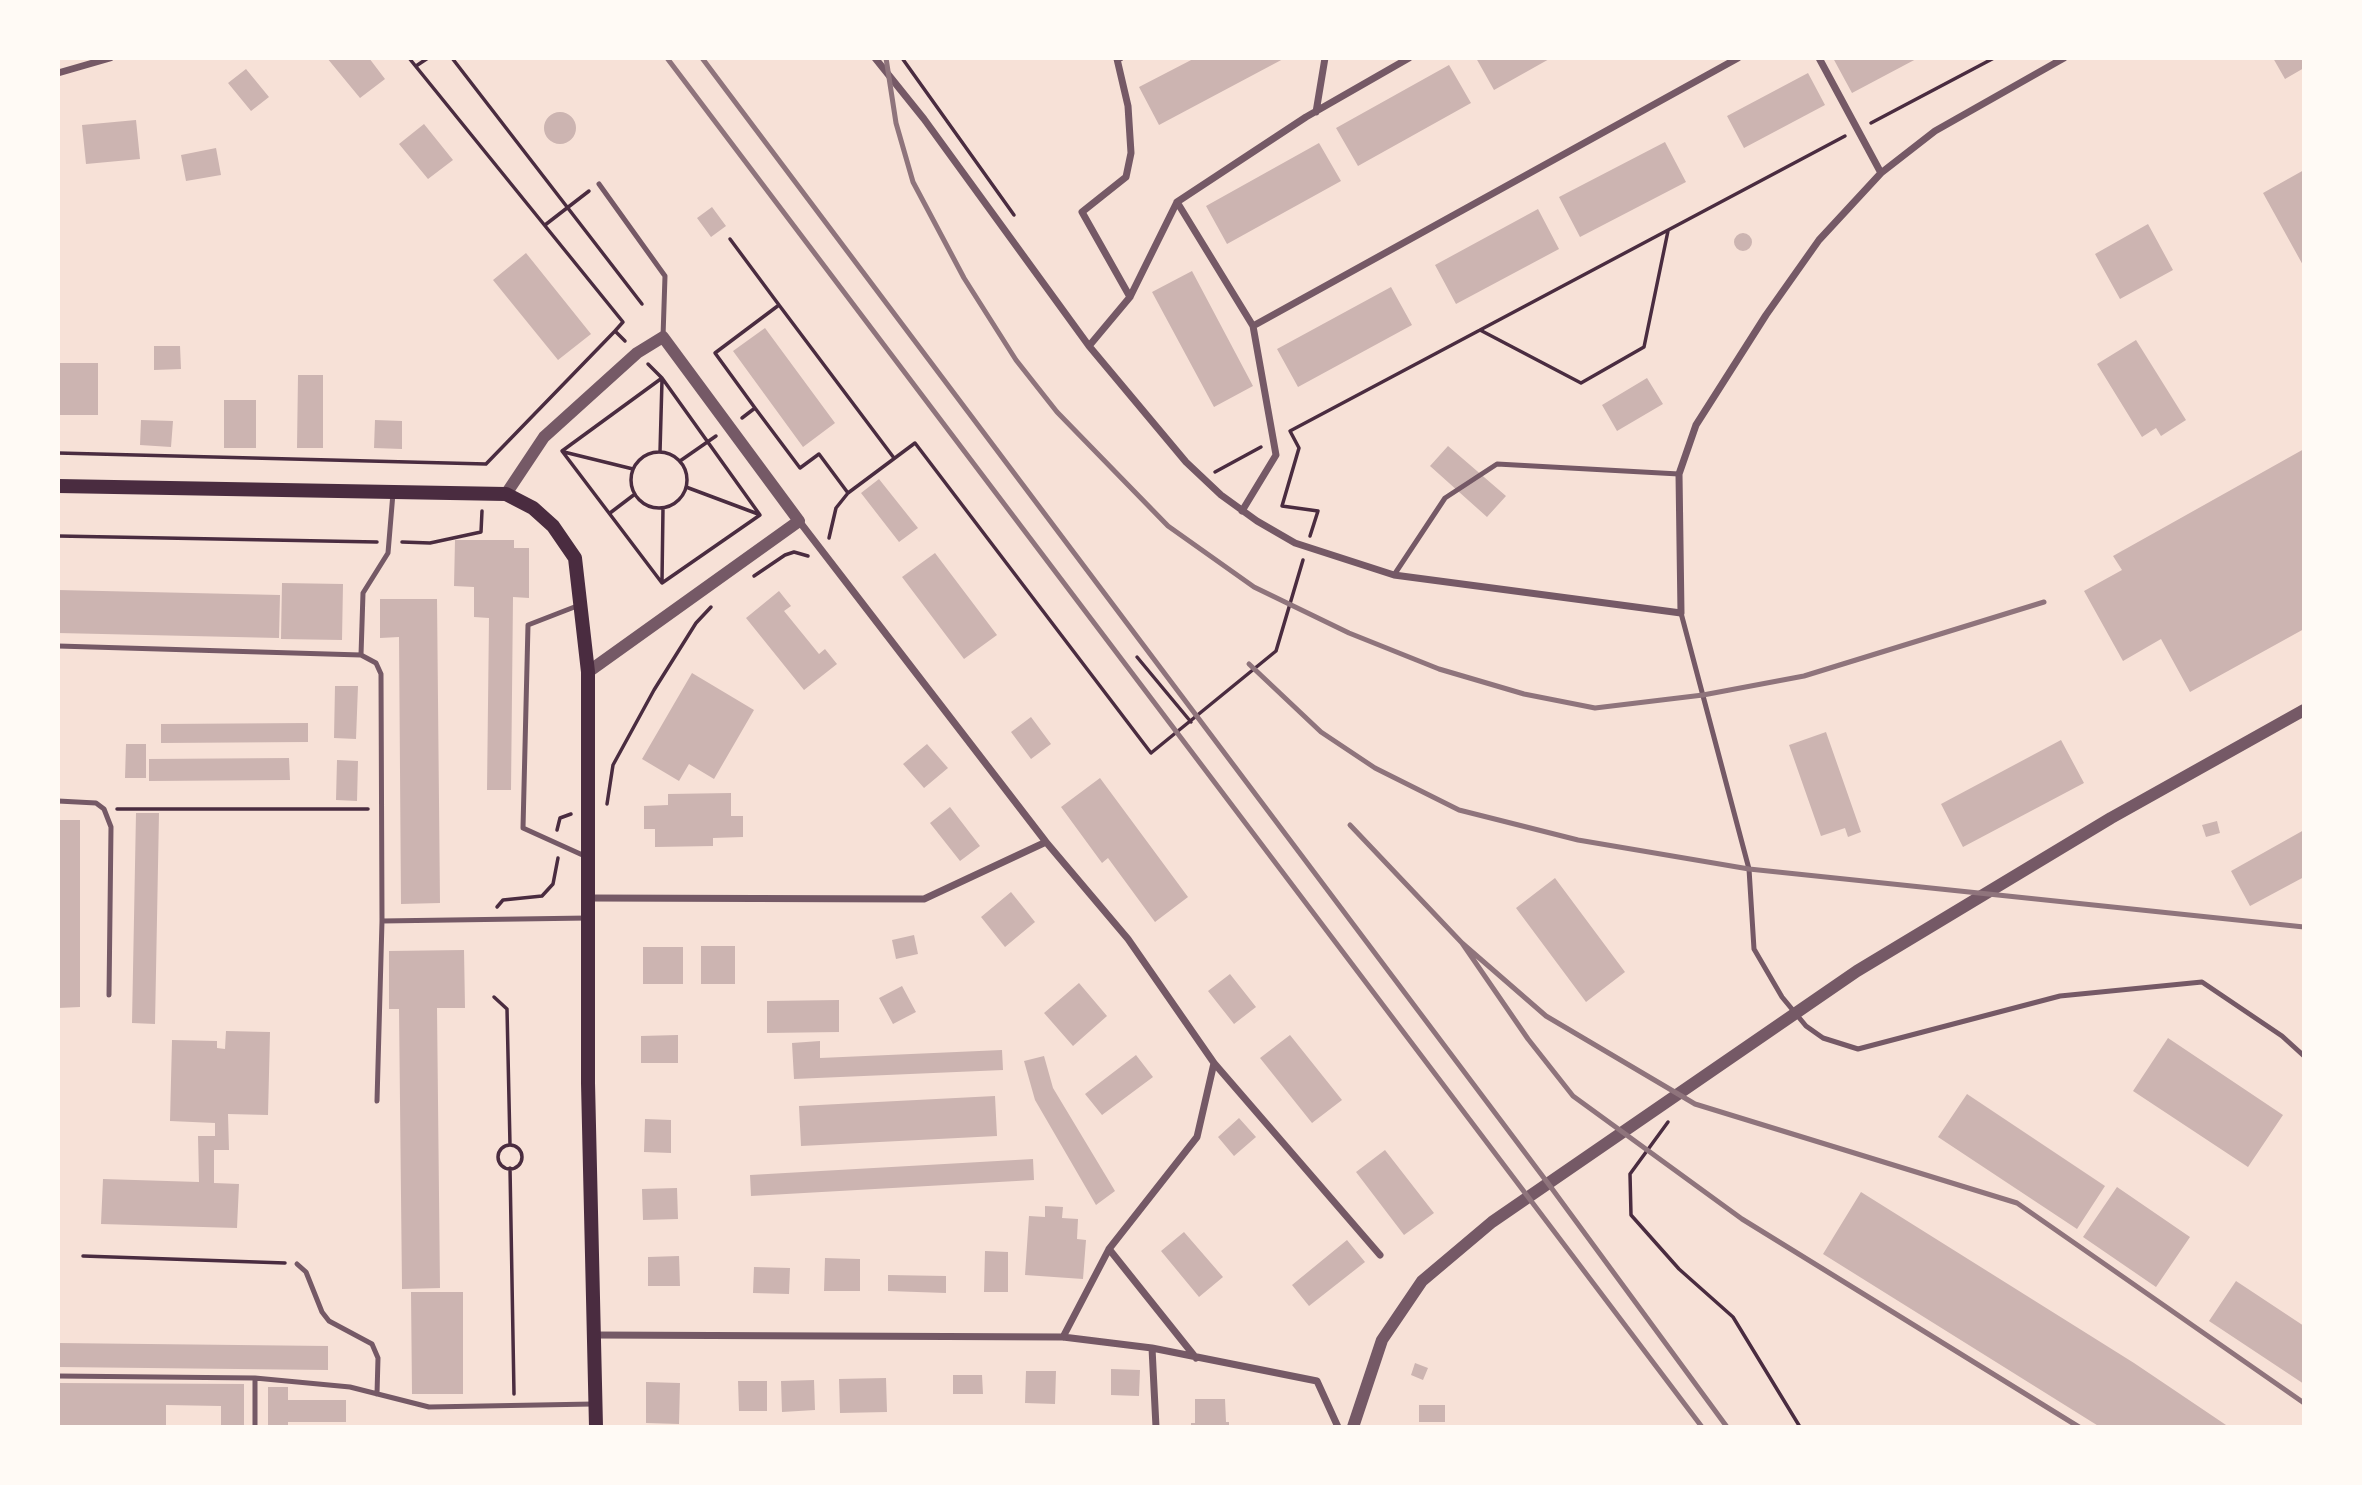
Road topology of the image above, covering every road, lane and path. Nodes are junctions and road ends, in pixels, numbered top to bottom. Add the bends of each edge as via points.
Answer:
1 (110, 58) edge
2 (409, 58) edge
3 (428, 58) edge
4 (452, 58) edge
5 (875, 58) edge
6 (902, 58) edge
7 (1120, 58) edge
8 (1325, 58) edge
9 (1409, 58) edge
10 (1738, 58) edge
11 (1819, 58) edge
12 (1994, 58) edge
13 (2064, 58) edge
14 (416, 66) junction
15 (58, 73) edge
16 (1316, 112) junction
17 (1858, 130) junction
18 (1881, 173) junction
19 (599, 184) joint
20 (1177, 202) junction
21 (568, 207) junction
22 (1020, 223) dead end
23 (544, 225) junction
24 (1668, 230) junction
25 (730, 239) dead end
26 (1130, 297) junction
27 (642, 304) dead end
28 (779, 305) junction
29 (1253, 326) junction
30 (1480, 330) junction
31 (615, 331) junction
32 (663, 337) junction
33 (1089, 345) junction
34 (637, 353) junction
35 (662, 378) junction
36 (755, 408) junction
37 (728, 428) junction
38 (1290, 431) junction
39 (1274, 440) junction
40 (708, 442) junction
41 (562, 451) junction
42 (660, 452) junction
43 (58, 453) edge
44 (894, 458) junction
45 (680, 461) junction
46 (485, 464) junction
47 (1208, 464) dead end
48 (633, 469) junction
49 (1217, 471) junction
50 (1679, 474) junction
51 (1203, 478) junction
52 (58, 486) edge
53 (686, 487) junction
54 (393, 490) junction
55 (482, 492) junction
56 (848, 493) junction
57 (506, 494) junction
58 (635, 494) junction
59 (663, 508) junction
60 (1242, 510) junction
61 (610, 513) junction
62 (760, 514) junction
63 (799, 521) junction
64 (58, 536) edge
65 (1310, 537) dead end
66 (391, 542) junction
67 (821, 548) junction
68 (1306, 550) dead end
69 (1394, 575) junction
70 (753, 577) dead end
71 (662, 583) junction
72 (721, 600) dead end
73 (580, 605) junction
74 (1681, 613) junction
75 (58, 646) edge
76 (360, 655) junction
77 (1137, 657) dead end
78 (588, 672) junction
79 (2304, 710) edge
80 (1191, 722) junction
81 (58, 801) edge
82 (104, 809) junction
83 (382, 809) junction
84 (589, 811) junction
85 (1046, 842) junction
86 (558, 844) junction
87 (588, 858) junction
88 (588, 898) junction
89 (588, 918) junction
90 (496, 919) junction
91 (382, 921) junction
92 (109, 995) dead end
93 (494, 997) dead end
94 (2304, 1056) edge
95 (1214, 1063) junction
96 (377, 1101) dead end
97 (1677, 1116) dead end
98 (510, 1145) junction
99 (510, 1168) junction
100 (1109, 1250) junction
101 (1380, 1255) dead end
102 (83, 1256) dead end
103 (297, 1264) joint
104 (595, 1335) junction
105 (1063, 1337) junction
106 (1152, 1348) junction
107 (1196, 1359) junction
108 (58, 1376) edge
109 (255, 1378) junction
110 (377, 1394) junction
111 (596, 1404) junction
112 (514, 1408) junction
113 (255, 1427) edge
114 (596, 1427) edge
115 (1156, 1427) edge
116 (1338, 1427) edge
117 (1353, 1427) edge
118 (1800, 1427) edge

1 - 15 street
2 - 14 path
3 - 14 path
4 - 21 path
5 - 33 street
6 - 22 path
7 - 26 street via 1131,153 1126,177 1082,212
8 - 16 street
9 - 16 street
10 - 29 street
11 - 17 street
12 - 17 path
13 - 18 street via 1934,131
14 - 23 path
16 - 20 street
17 - 18 street
17 - 24 path
18 - 50 street via 1819,240 1766,315 1696,425
19 - 21 path
19 - 32 lane via 665,276
20 - 26 street
20 - 29 street
21 - 23 path
21 - 27 path
23 - 31 path via 623,322
24 - 30 path
24 - 30 path via 1644,347 1581,383
25 - 28 path
26 - 33 street
28 - 36 path via 715,353
28 - 44 path
29 - 39 street
30 - 38 path
31 - 34 path
31 - 46 path
32 - 34 street
32 - 37 street
33 - 51 street
34 - 35 path
34 - 57 street via 544,437
35 - 40 path
35 - 41 path
35 - 42 path
36 - 37 path
36 - 56 path via 800,468 819,454
37 - 40 path
37 - 63 street
38 - 39 path
38 - 65 path via 1298,448 1282,506 1318,511
39 - 49 path
39 - 60 street via 1276,456
40 - 45 path
40 - 62 path
41 - 48 path
41 - 61 path
42 - 45 path
42 - 48 path via 644,456
43 - 46 path
44 - 56 path
44 - 80 path via 915,443 1151,753
45 - 53 path
46 - 55 path
47 - 49 path
48 - 58 path
49 - 51 path
50 - 69 lane via 1497,464 1445,498
50 - 74 street
51 - 60 street
52 - 54 main road
53 - 59 path via 677,501
53 - 62 path
54 - 55 main road
54 - 66 lane
55 - 57 main road
55 - 66 path via 481,532 430,542
56 - 67 path via 836,508 832,535
57 - 73 main road via 533,508 553,526 575,558
58 - 59 path via 647,505
58 - 61 path
59 - 71 path
60 - 69 street via 1295,543
61 - 71 path
62 - 71 path
63 - 67 street
63 - 78 street
64 - 66 path
66 - 76 lane via 363,593
67 - 70 path via 811,556 785,555
67 - 85 street
68 - 80 path via 1276,651
69 - 74 street
72 - 84 path via 696,623 612,765 607,806
73 - 78 main road
73 - 86 lane via 528,625 523,828
74 - 94 lane via 1749,869 1754,949 1782,998 1806,1026 1823,1038 1858,1049 2060,996 2202,982
75 - 76 lane
76 - 83 lane via 376,663 382,674
77 - 80 path
78 - 84 main road
79 - 117 street via 2110,818 1857,971 1492,1222 1422,1282 1382,1340
81 - 82 lane via 96,803
82 - 83 path
82 - 92 lane via 111,827
83 - 91 lane
84 - 86 path via 560,818
84 - 87 main road
85 - 88 street via 924,899
85 - 95 street via 1128,939
86 - 87 lane
86 - 90 path via 553,884 542,896 503,900 496,908
87 - 88 main road
88 - 89 main road
89 - 90 lane
89 - 104 main road
90 - 91 lane
91 - 96 lane
93 - 98 path via 507,1009
95 - 100 street via 1197,1137
95 - 101 street
97 - 118 path via 1630,1174 1631,1215 1679,1269 1733,1317
98 - 99 path via 520,1150 522,1158 518,1166
98 - 99 path via 503,1147 498,1157 503,1167
99 - 112 path
100 - 105 street
100 - 107 street
102 - 103 path
103 - 110 lane via 306,1272 329,1321 372,1344 378,1358
104 - 105 street
104 - 111 main road
105 - 106 street
106 - 107 street
106 - 115 street
107 - 116 street via 1317,1381
108 - 109 lane
109 - 110 lane via 351,1387
109 - 113 lane
110 - 112 lane via 429,1408
111 - 112 lane
111 - 114 main road

